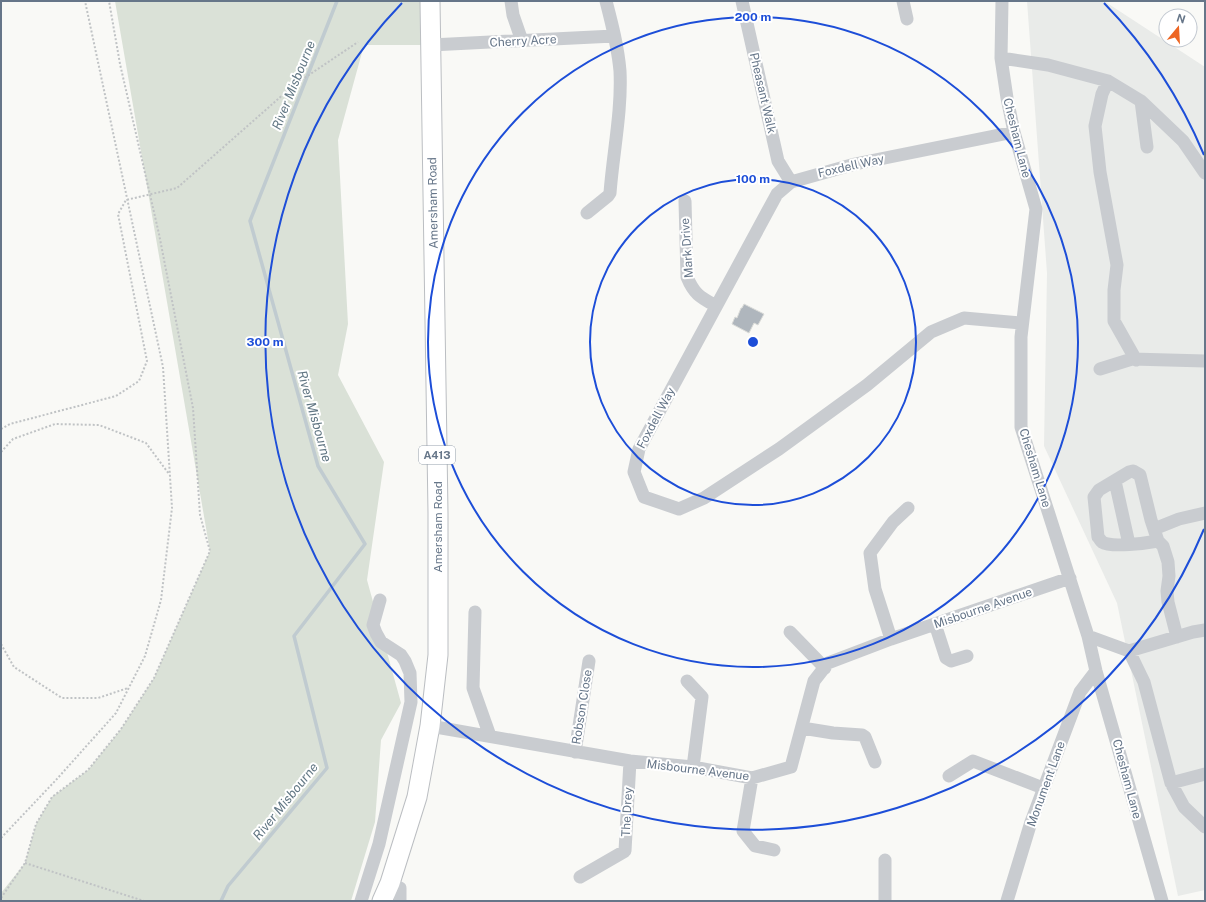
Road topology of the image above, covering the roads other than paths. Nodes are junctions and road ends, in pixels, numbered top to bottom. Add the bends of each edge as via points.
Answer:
1 (430, 1) edge
2 (512, 1) edge
3 (606, 1) edge
4 (742, 1) edge
5 (903, 1) edge
6 (1002, 1) edge
7 (907, 19) dead end
8 (614, 36) junction
9 (522, 41) junction
10 (431, 45) junction
11 (1001, 58) junction
12 (1108, 81) junction
13 (1141, 101) junction
14 (1014, 132) junction
15 (1147, 147) dead end
16 (1205, 173) edge
17 (791, 182) junction
18 (685, 201) dead end
19 (588, 213) dead end
20 (716, 306) junction
21 (1022, 323) junction
22 (1136, 360) junction
23 (1205, 361) edge
24 (1100, 369) dead end
25 (1115, 481) junction
26 (908, 508) dead end
27 (1205, 513) edge
28 (1156, 535) junction
29 (1129, 544) junction
30 (1070, 578) junction
31 (380, 600) dead end
32 (475, 612) dead end
33 (935, 624) junction
34 (1205, 630) edge
35 (790, 632) dead end
36 (1088, 636) junction
37 (1177, 637) junction
38 (891, 639) junction
39 (1129, 651) junction
40 (967, 656) dead end
41 (588, 661) dead end
42 (824, 668) junction
43 (1096, 671) junction
44 (687, 681) dead end
45 (430, 726) junction
46 (802, 728) junction
47 (490, 736) junction
48 (575, 752) junction
49 (630, 761) junction
50 (874, 762) dead end
51 (693, 767) junction
52 (1205, 774) edge
53 (949, 776) dead end
54 (752, 778) junction
55 (1172, 783) junction
56 (1044, 788) junction
57 (1205, 826) edge
58 (774, 850) dead end
59 (885, 860) dead end
60 (580, 877) dead end
61 (390, 883) junction
62 (361, 901) edge
63 (382, 901) edge
64 (400, 901) edge
65 (885, 901) edge
66 (1007, 901) edge
67 (1162, 901) edge

1 - 10 highway, Amersham Road / A413
2 - 9 street via 513,15
3 - 8 street
4 - 17 street, Pheasant Walk via 778,161
5 - 7 street
6 - 11 street, Chesham Lane
8 - 9 street, Cherry Acre
8 - 19 street via 620,70 619,108 610,195
9 - 10 street, Cherry Acre
10 - 45 highway, Amersham Road / A413 via 438,655
11 - 12 street via 1048,65
11 - 14 street, Chesham Lane
12 - 13 street
12 - 22 street via 1094,126 1117,265 1114,321
13 - 15 street
13 - 16 street via 1183,141
14 - 17 street, Foxdell Way via 855,164
14 - 21 street, Chesham Lane via 1036,208
17 - 20 street, Foxdell Way via 777,194
18 - 20 street, Mark Drive via 687,277 699,297
20 - 21 street, Foxdell Way via 639,449 634,472 644,497 679,509 704,498 779,449 867,385 931,332 964,318
21 - 30 street, Chesham Lane via 1021,427
22 - 23 street
22 - 24 street
25 - 28 street via 1133,471 1140,475
25 - 29 street
25 - 29 street via 1094,497 1098,537 1102,542 1109,544
26 - 38 street via 893,522 870,553 875,589
27 - 28 street via 1179,519
28 - 29 street via 1145,544
28 - 37 street via 1168,562 1168,602
30 - 33 street, Misbourne Avenue
30 - 36 street, Chesham Lane
31 - 62 street via 373,625 381,642 401,655 405,661 410,673 411,702 379,844
32 - 47 street via 473,688
33 - 38 street, Misbourne Avenue
33 - 40 street via 946,658 951,661
34 - 37 street
35 - 42 street
36 - 39 street
36 - 43 street, Chesham Lane
37 - 39 street
38 - 42 street, Misbourne Avenue via 828,663
39 - 55 street via 1144,682
41 - 48 street, Robson Close
42 - 46 street, Misbourne Avenue via 814,681
43 - 56 street, Monument Lane via 1080,692
43 - 67 street, Chesham Lane
44 - 51 street via 702,697
45 - 47 street, Misbourne Avenue
45 - 61 highway, Amersham Road / A413 via 417,797
46 - 50 street via 833,734 862,735
46 - 54 street, Misbourne Avenue via 791,767
47 - 48 street, Misbourne Avenue
48 - 49 street, Misbourne Avenue
49 - 51 street, Misbourne Avenue
49 - 60 street, The Drey via 625,851
51 - 54 street, Misbourne Avenue
52 - 55 street
53 - 56 street via 973,761
54 - 58 street via 743,831 755,846
55 - 57 street via 1184,807
56 - 66 street, Monument Lane
59 - 65 street
61 - 63 highway, Amersham Road / A413
61 - 64 street via 400,888

